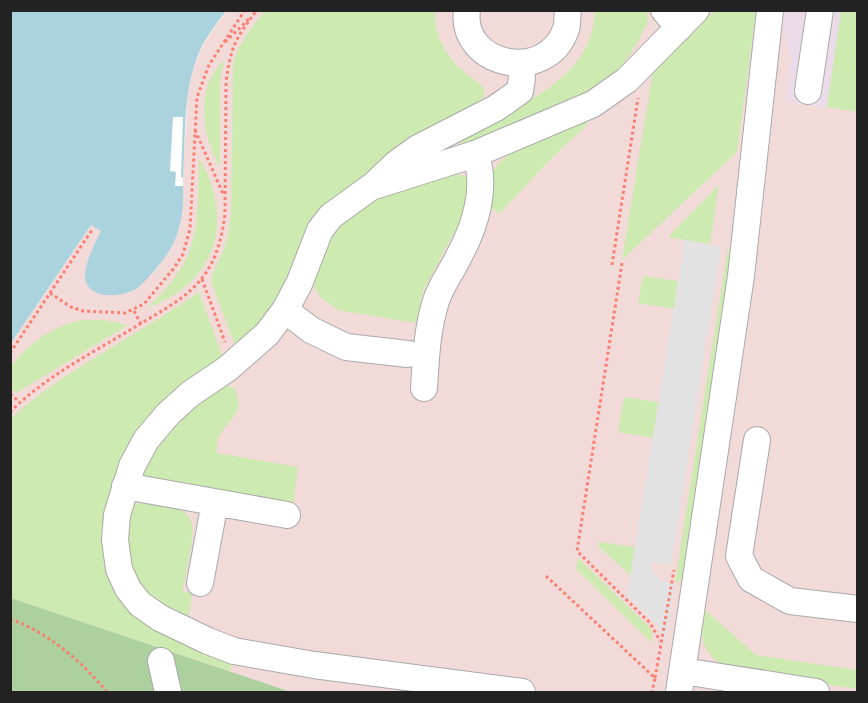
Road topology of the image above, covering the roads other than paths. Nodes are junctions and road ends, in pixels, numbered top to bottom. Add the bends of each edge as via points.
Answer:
1 (467, 10) edge
2 (568, 10) edge
3 (770, 10) edge
4 (820, 10) edge
5 (680, 16) edge
6 (520, 64) junction
7 (808, 91) dead end
8 (476, 154) junction
9 (371, 187) junction
10 (285, 310) junction
11 (408, 354) dead end
12 (424, 388) dead end
13 (757, 440) dead end
14 (124, 486) junction
15 (215, 502) junction
16 (286, 516) dead end
17 (200, 583) dead end
18 (858, 609) edge
19 (160, 661) dead end
20 (681, 682) edge
21 (168, 693) edge
22 (522, 693) edge
23 (816, 693) edge

1 - 6 street via 471,35 483,51 500,61
2 - 6 street via 566,30 556,46 539,59
3 - 20 street via 741,276
4 - 7 street
5 - 8 street via 627,80 593,104
6 - 9 street via 520,90 496,108 418,148
8 - 9 street
8 - 12 street via 481,174 479,197 471,230 437,297 429,324
9 - 10 street via 339,210 320,230
10 - 11 street via 311,330 346,347
10 - 14 street via 267,334 233,365 168,414 146,440
13 - 18 street via 738,556 751,579 790,601
14 - 15 street
14 - 22 street via 115,540 119,569 128,590 160,618 234,651
15 - 16 street
15 - 17 street
19 - 21 street
20 - 23 street

